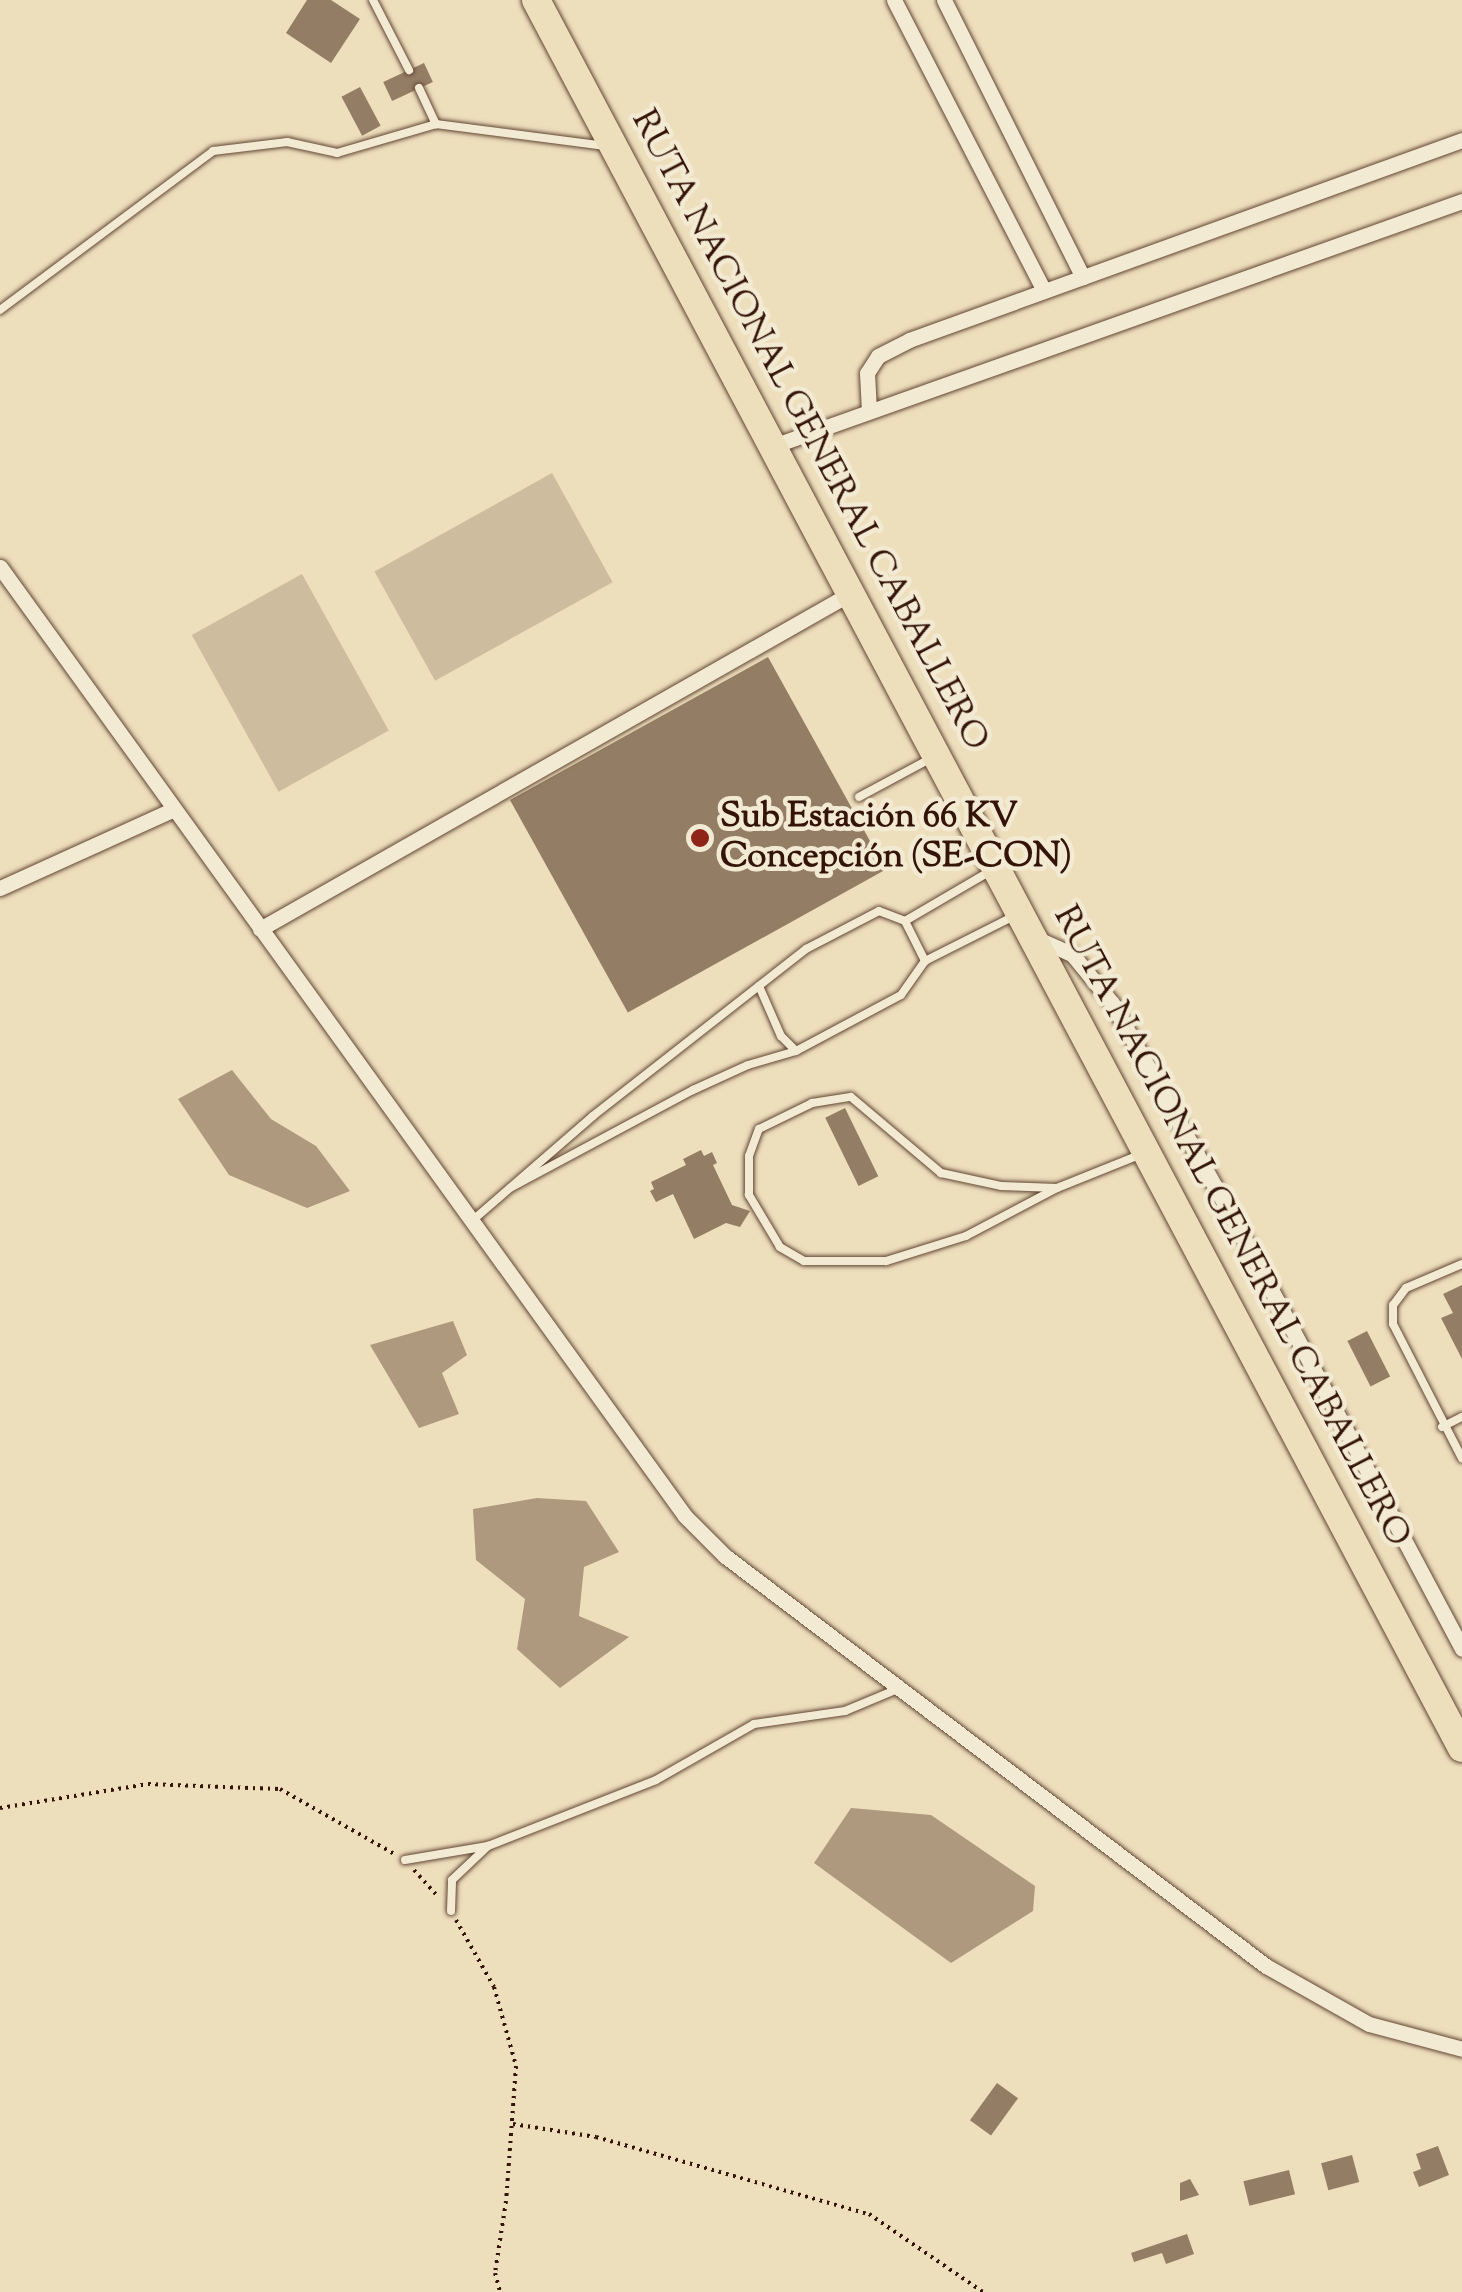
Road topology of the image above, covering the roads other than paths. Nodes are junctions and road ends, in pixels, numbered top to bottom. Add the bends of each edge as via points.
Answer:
1 (374, 0) edge
2 (536, 0) edge
3 (894, 0) edge
4 (944, 0) edge
5 (409, 70) dead end
6 (419, 88) dead end
7 (436, 124) junction
8 (1462, 140) edge
9 (615, 148) junction
10 (1462, 201) edge
11 (1083, 277) junction
12 (1044, 291) junction
13 (0, 310) edge
14 (870, 411) junction
15 (773, 446) junction
16 (0, 567) edge
17 (851, 593) junction
18 (938, 754) junction
19 (860, 797) dead end
20 (174, 809) junction
21 (997, 867) junction
22 (0, 888) edge
23 (905, 921) junction
24 (1028, 925) junction
25 (260, 928) junction
26 (925, 962) junction
27 (759, 986) junction
28 (796, 1051) junction
29 (1148, 1151) junction
30 (1057, 1188) junction
31 (501, 1192) junction
32 (471, 1222) junction
33 (1462, 1264) edge
34 (1462, 1418) edge
35 (1442, 1427) junction
36 (1462, 1458) edge
37 (1462, 1649) edge
38 (900, 1688) junction
39 (1462, 1748) edge
40 (488, 1846) junction
41 (404, 1860) road end
42 (450, 1911) road end
43 (1462, 2049) edge

1 - 5 lane
2 - 9 highway, RUTA NACIONAL GENERAL CABALLERO
3 - 12 street
4 - 11 street
6 - 7 lane
7 - 9 lane
7 - 13 lane via 337,154 287,142 213,151
8 - 11 street
9 - 15 highway, RUTA NACIONAL GENERAL CABALLERO
10 - 14 street
11 - 12 street
12 - 14 street via 878,356 867,373
14 - 15 street
15 - 17 highway, RUTA NACIONAL GENERAL CABALLERO
16 - 20 street
17 - 18 highway, RUTA NACIONAL GENERAL CABALLERO
17 - 25 street
18 - 19 lane
18 - 21 highway, RUTA NACIONAL GENERAL CABALLERO
20 - 22 street
20 - 25 street
21 - 23 lane
21 - 24 highway, RUTA NACIONAL GENERAL CABALLERO
23 - 26 lane
23 - 27 lane via 879,911 806,948
24 - 26 lane
24 - 29 highway, RUTA NACIONAL GENERAL CABALLERO
24 - 37 street via 1072,954 1112,1003
25 - 32 street
26 - 28 lane via 902,995
27 - 28 lane
27 - 31 lane
28 - 31 lane via 693,1090
29 - 30 lane
29 - 39 highway, RUTA NACIONAL GENERAL CABALLERO
30 - 30 lane via 1001,1186 941,1173 850,1097 812,1102 759,1130 748,1156 749,1196 780,1247 804,1261 886,1261 966,1236
31 - 32 lane
32 - 38 street via 685,1516 726,1556
33 - 35 lane via 1406,1288 1393,1306 1393,1324
34 - 35 lane
35 - 36 lane
38 - 40 lane via 845,1711 754,1724 656,1780
38 - 43 street via 1266,1966 1369,2024
40 - 41 lane
40 - 42 lane via 452,1880

